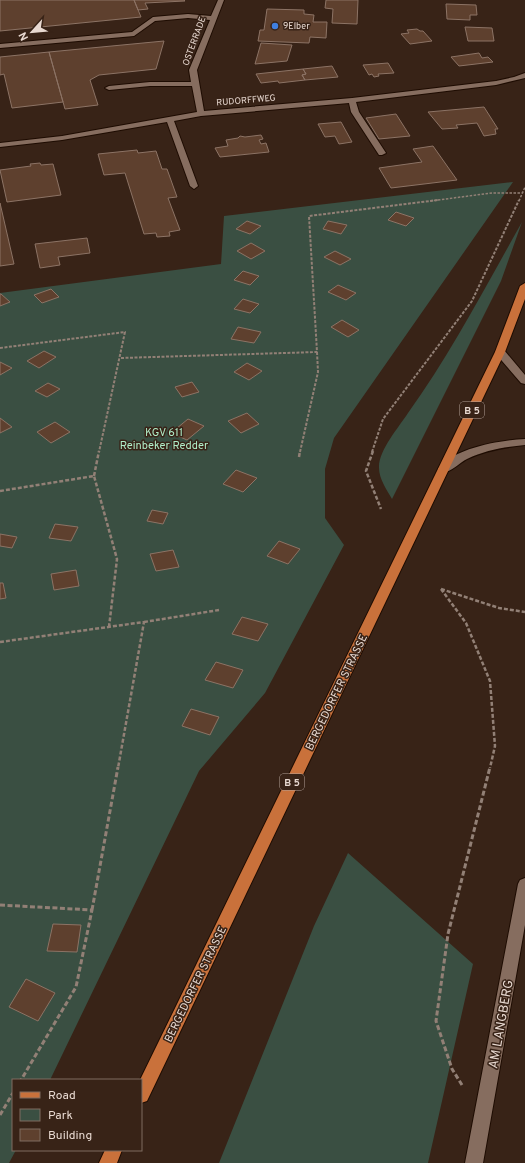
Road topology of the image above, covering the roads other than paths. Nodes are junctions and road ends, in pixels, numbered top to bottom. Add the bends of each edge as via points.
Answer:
1 (221, 0) edge
2 (214, 18) junction
3 (0, 46) edge
4 (525, 75) edge
5 (195, 84) junction
6 (110, 88) dead end
7 (352, 100) junction
8 (201, 114) junction
9 (170, 120) junction
10 (0, 145) edge
11 (382, 153) dead end
12 (194, 186) dead end
13 (525, 286) edge
14 (500, 352) junction
15 (525, 381) edge
16 (525, 442) edge
17 (444, 469) junction
18 (525, 884) edge
19 (142, 1093) edge
20 (114, 1151) edge
21 (108, 1163) edge
22 (474, 1163) edge

1 - 2 street, OSTERRADE
2 - 3 street via 188,16 153,19 134,34
2 - 5 street, OSTERRADE via 193,70
4 - 7 street, RUDORFFWEG via 496,83
5 - 6 street via 150,84
5 - 8 street, OSTERRADE
7 - 8 street, RUDORFFWEG
7 - 11 street via 354,112
8 - 9 street, RUDORFFWEG
9 - 10 street, RUDORFFWEG via 62,138
9 - 12 street
13 - 14 main road, BERGEDORFER STRASSE / B 5
14 - 15 street
14 - 17 main road, BERGEDORFER STRASSE / B 5
16 - 17 street via 473,451
17 - 19 main road, BERGEDORFER STRASSE / B 5
18 - 22 street, AM LANGBERG
20 - 21 main road

